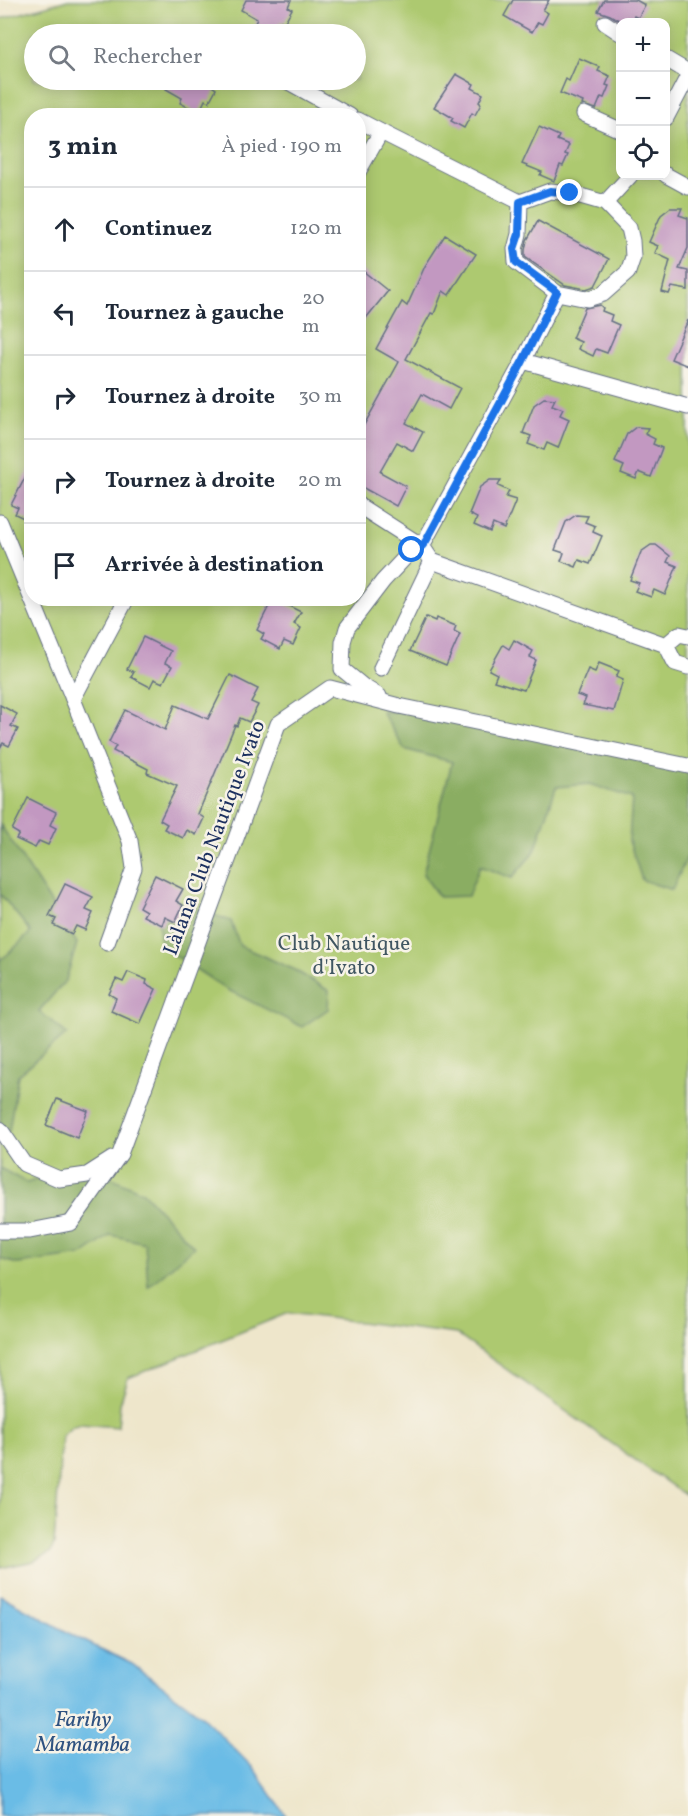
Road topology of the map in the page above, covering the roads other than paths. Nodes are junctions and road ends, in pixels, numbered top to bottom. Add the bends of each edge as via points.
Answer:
1 (605, 23) dead end
2 (616, 30) edge
3 (670, 62) edge
4 (688, 74) edge
5 (303, 90) edge
6 (336, 108) edge
7 (670, 110) edge
8 (584, 114) dead end
9 (366, 124) edge
10 (616, 128) edge
11 (381, 132) junction
12 (366, 158) edge
13 (670, 177) edge
14 (626, 180) edge
15 (688, 187) edge
16 (520, 202) junction
17 (605, 203) junction
18 (557, 292) junction
19 (523, 361) junction
20 (688, 407) edge
21 (366, 510) edge
22 (0, 522) edge
23 (422, 546) junction
24 (432, 561) junction
25 (24, 580) edge
26 (366, 603) edge
27 (35, 606) edge
28 (123, 606) edge
29 (363, 606) edge
30 (688, 636) edge
31 (666, 645) junction
32 (381, 668) dead end
33 (688, 668) edge
34 (73, 699) junction
35 (392, 704) junction
36 (688, 766) edge
37 (107, 943) dead end
38 (0, 1129) edge
39 (120, 1154) junction
40 (0, 1231) edge

1 - 2 street
3 - 4 street
4 - 7 street
5 - 6 street
8 - 10 street
9 - 11 street
11 - 12 street
11 - 16 street
13 - 15 street
14 - 17 street
16 - 17 street via 550,191
16 - 18 street via 516,262
17 - 18 street via 629,228 633,257 628,272 603,294 586,298
18 - 19 street
19 - 20 street
19 - 23 street
21 - 23 street
22 - 25 street
23 - 24 street
23 - 26 street via 412,550
24 - 31 street
24 - 32 street
27 - 34 street
28 - 34 street
29 - 35 street via 346,628 342,669
30 - 31 street via 679,634
31 - 33 street via 675,663
34 - 37 street via 130,841 134,868
35 - 36 street, Làlana Club Nautique Ivato
35 - 39 street, Làlana Club Nautique Ivato via 330,688 278,724
38 - 39 street via 24,1164 60,1179 87,1175
39 - 40 street, Làlana Club Nautique Ivato via 71,1223 30,1231

